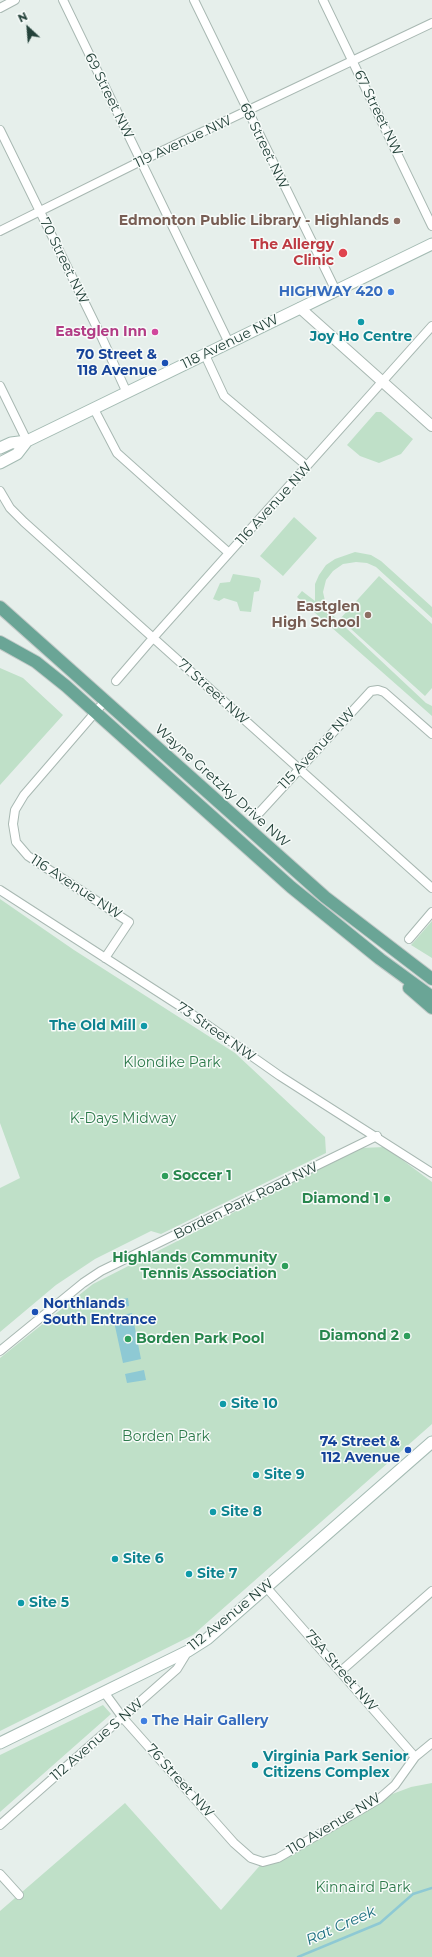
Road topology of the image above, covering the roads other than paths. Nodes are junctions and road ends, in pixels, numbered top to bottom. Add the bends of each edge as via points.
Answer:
1 (15, 0) edge
2 (63, 0) edge
3 (194, 0) edge
4 (323, 0) edge
5 (0, 8) edge
6 (432, 23) edge
7 (352, 60) junction
8 (247, 111) junction
9 (0, 130) edge
10 (141, 161) junction
11 (41, 212) junction
12 (432, 226) edge
13 (0, 232) edge
14 (432, 244) edge
15 (336, 291) junction
16 (300, 308) junction
17 (432, 326) edge
18 (229, 343) junction
19 (205, 354) junction
20 (382, 382) junction
21 (0, 386) edge
22 (126, 393) junction
23 (94, 408) junction
24 (432, 426) edge
25 (27, 441) junction
26 (0, 448) edge
27 (0, 463) edge
28 (307, 466) junction
29 (0, 490) edge
30 (229, 553) junction
31 (0, 606) edge
32 (153, 638) junction
33 (0, 642) edge
34 (116, 681) dead end
35 (105, 701) junction
36 (95, 712) junction
37 (432, 734) edge
38 (298, 769) junction
39 (260, 812) dead end
40 (432, 888) edge
41 (0, 890) edge
42 (432, 912) edge
43 (409, 939) dead end
44 (392, 950) junction
45 (105, 958) junction
46 (380, 959) junction
47 (432, 971) edge
48 (432, 979) edge
49 (432, 997) edge
50 (432, 1008) edge
51 (376, 1136) junction
52 (432, 1173) edge
53 (0, 1351) edge
54 (432, 1442) edge
55 (266, 1587) junction
56 (432, 1591) edge
57 (188, 1651) junction
58 (341, 1671) junction
59 (104, 1692) junction
60 (123, 1718) junction
61 (432, 1742) edge
62 (0, 1743) edge
63 (415, 1757) junction
64 (0, 1825) edge
65 (263, 1862) joint
66 (0, 1874) edge
67 (19, 1895) dead end

1 - 5 street
2 - 10 street, 69 Street NW
3 - 8 street, 68 Street NW
4 - 7 street, 67 Street NW
6 - 7 street, 119 Avenue NW
7 - 8 street, 119 Avenue NW
7 - 12 street, 67 Street NW
8 - 10 street, 119 Avenue NW
8 - 15 street, 68 Street NW
9 - 11 street, 70 Street NW
10 - 11 street, 119 Avenue NW
10 - 18 street, 69 Street NW
11 - 13 street, 119 Avenue NW
11 - 22 street, 70 Street NW
14 - 15 main road, 118 Avenue NW
15 - 16 main road, 118 Avenue NW
16 - 18 main road, 118 Avenue NW
16 - 20 street
17 - 20 street, 116 Avenue NW
18 - 19 main road, 118 Avenue NW
19 - 22 main road, 118 Avenue NW
19 - 28 street via 224,396
20 - 24 street
20 - 28 street, 116 Avenue NW
21 - 25 street
22 - 23 main road, 118 Avenue NW
23 - 25 main road, 118 Avenue NW
23 - 30 street via 117,453
25 - 26 main road, 118 Avenue NW via 11,443
25 - 27 main road, 118 Avenue NW via 17,454
28 - 30 street, 116 Avenue NW
29 - 32 street, 71 Street NW via 10,508 24,522
30 - 32 street, 116 Avenue NW
31 - 35 main road, Wayne Gretzky Drive NW
32 - 34 street, 116 Avenue NW
32 - 38 street, 71 Street NW
33 - 36 main road, Wayne Gretzky Drive NW via 36,662
35 - 36 street, 116 Avenue NW
35 - 44 main road, Wayne Gretzky Drive NW via 325,897
36 - 45 street, 116 Avenue NW via 19,802 15,810 13,830 16,842 28,856 129,922
36 - 46 main road, Wayne Gretzky Drive NW via 291,887
37 - 38 street, 115 Avenue NW via 384,692 371,691
38 - 39 street, 115 Avenue NW
38 - 40 street, 71 Street NW
41 - 45 street, 73 Street NW
42 - 43 street
44 - 47 main road
44 - 48 main road, Wayne Gretzky Drive NW
45 - 51 street, 73 Street NW via 186,1010 280,1076
46 - 49 main road, Wayne Gretzky Drive NW
46 - 50 main road via 416,996
51 - 52 street, 73 Street NW
51 - 53 street, Borden Park Road NW via 101,1271
54 - 55 main road, 112 Avenue NW
55 - 57 main road, 112 Avenue NW via 207,1639
55 - 58 street, 75A Street NW
56 - 58 street
57 - 59 main road, 112 Avenue NW
57 - 60 street, 112 Avenue S NW via 177,1669
58 - 63 street, 75A Street NW
59 - 60 street, 76 Street NW
59 - 62 main road, 112 Avenue NW
60 - 64 street, 112 Avenue S NW
60 - 65 street, 76 Street NW via 234,1842 251,1858
61 - 63 street, 110 Avenue NW
63 - 65 street, 110 Avenue NW via 395,1785 379,1799 278,1858
66 - 67 street

